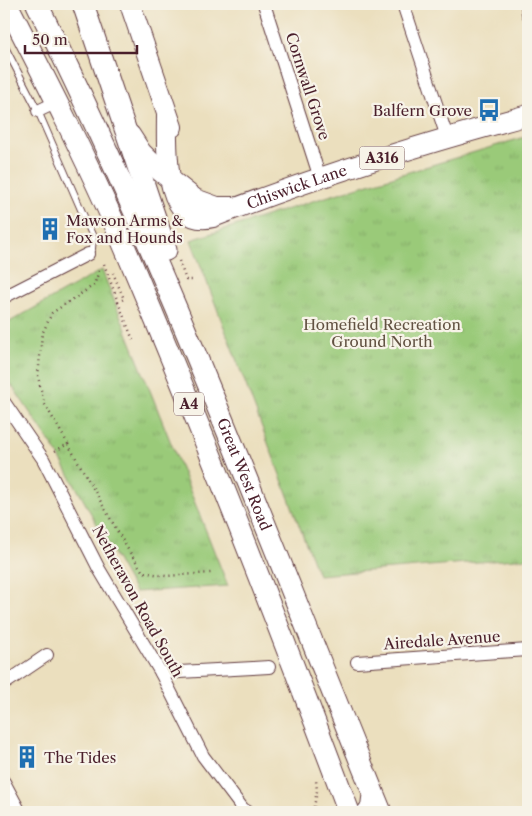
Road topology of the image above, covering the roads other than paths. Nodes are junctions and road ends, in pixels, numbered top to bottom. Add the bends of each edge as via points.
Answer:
1 (7, 4) edge
2 (37, 4) edge
3 (83, 4) edge
4 (130, 4) edge
5 (264, 4) edge
6 (404, 4) edge
7 (527, 4) edge
8 (528, 14) edge
9 (4, 45) edge
10 (57, 102) junction
11 (38, 112) junction
12 (528, 115) edge
13 (125, 127) junction
14 (447, 137) junction
15 (320, 178) junction
16 (178, 185) junction
17 (88, 254) joint
18 (4, 297) edge
19 (4, 402) edge
20 (289, 586) junction
21 (528, 650) edge
22 (47, 655) dead end
23 (357, 662) dead end
24 (268, 667) dead end
25 (161, 673) junction
26 (4, 684) edge
27 (368, 781) junction
28 (4, 782) edge
29 (20, 812) edge
30 (248, 812) edge
31 (350, 812) edge
32 (362, 812) edge
33 (381, 812) edge

1 - 10 highway, Great West Road / A4
2 - 20 highway, Great West Road / A4 via 147,237
3 - 13 highway, A316
4 - 16 main road via 177,138
5 - 15 street, Cornwall Grove
6 - 14 street
7 - 8 street
9 - 11 lane
10 - 11 street
10 - 31 highway, Great West Road / A4 via 152,315
11 - 17 lane via 93,237
12 - 14 main road, Chiswick Lane / A316
13 - 16 main road, A316 via 141,152
13 - 20 highway, A4 via 159,230
14 - 15 main road, Chiswick Lane / A316
15 - 16 main road, Chiswick Lane / A316 via 237,207 206,204
17 - 18 street
19 - 25 street, Netheravon Road South via 43,459 99,569
20 - 27 highway, Great West Road / A4
21 - 23 street, Airedale Avenue
22 - 26 street
24 - 25 street
25 - 30 street, Netheravon Road South via 203,756 242,809
27 - 32 street via 370,794
27 - 33 highway, Great West Road / A4
28 - 29 street

